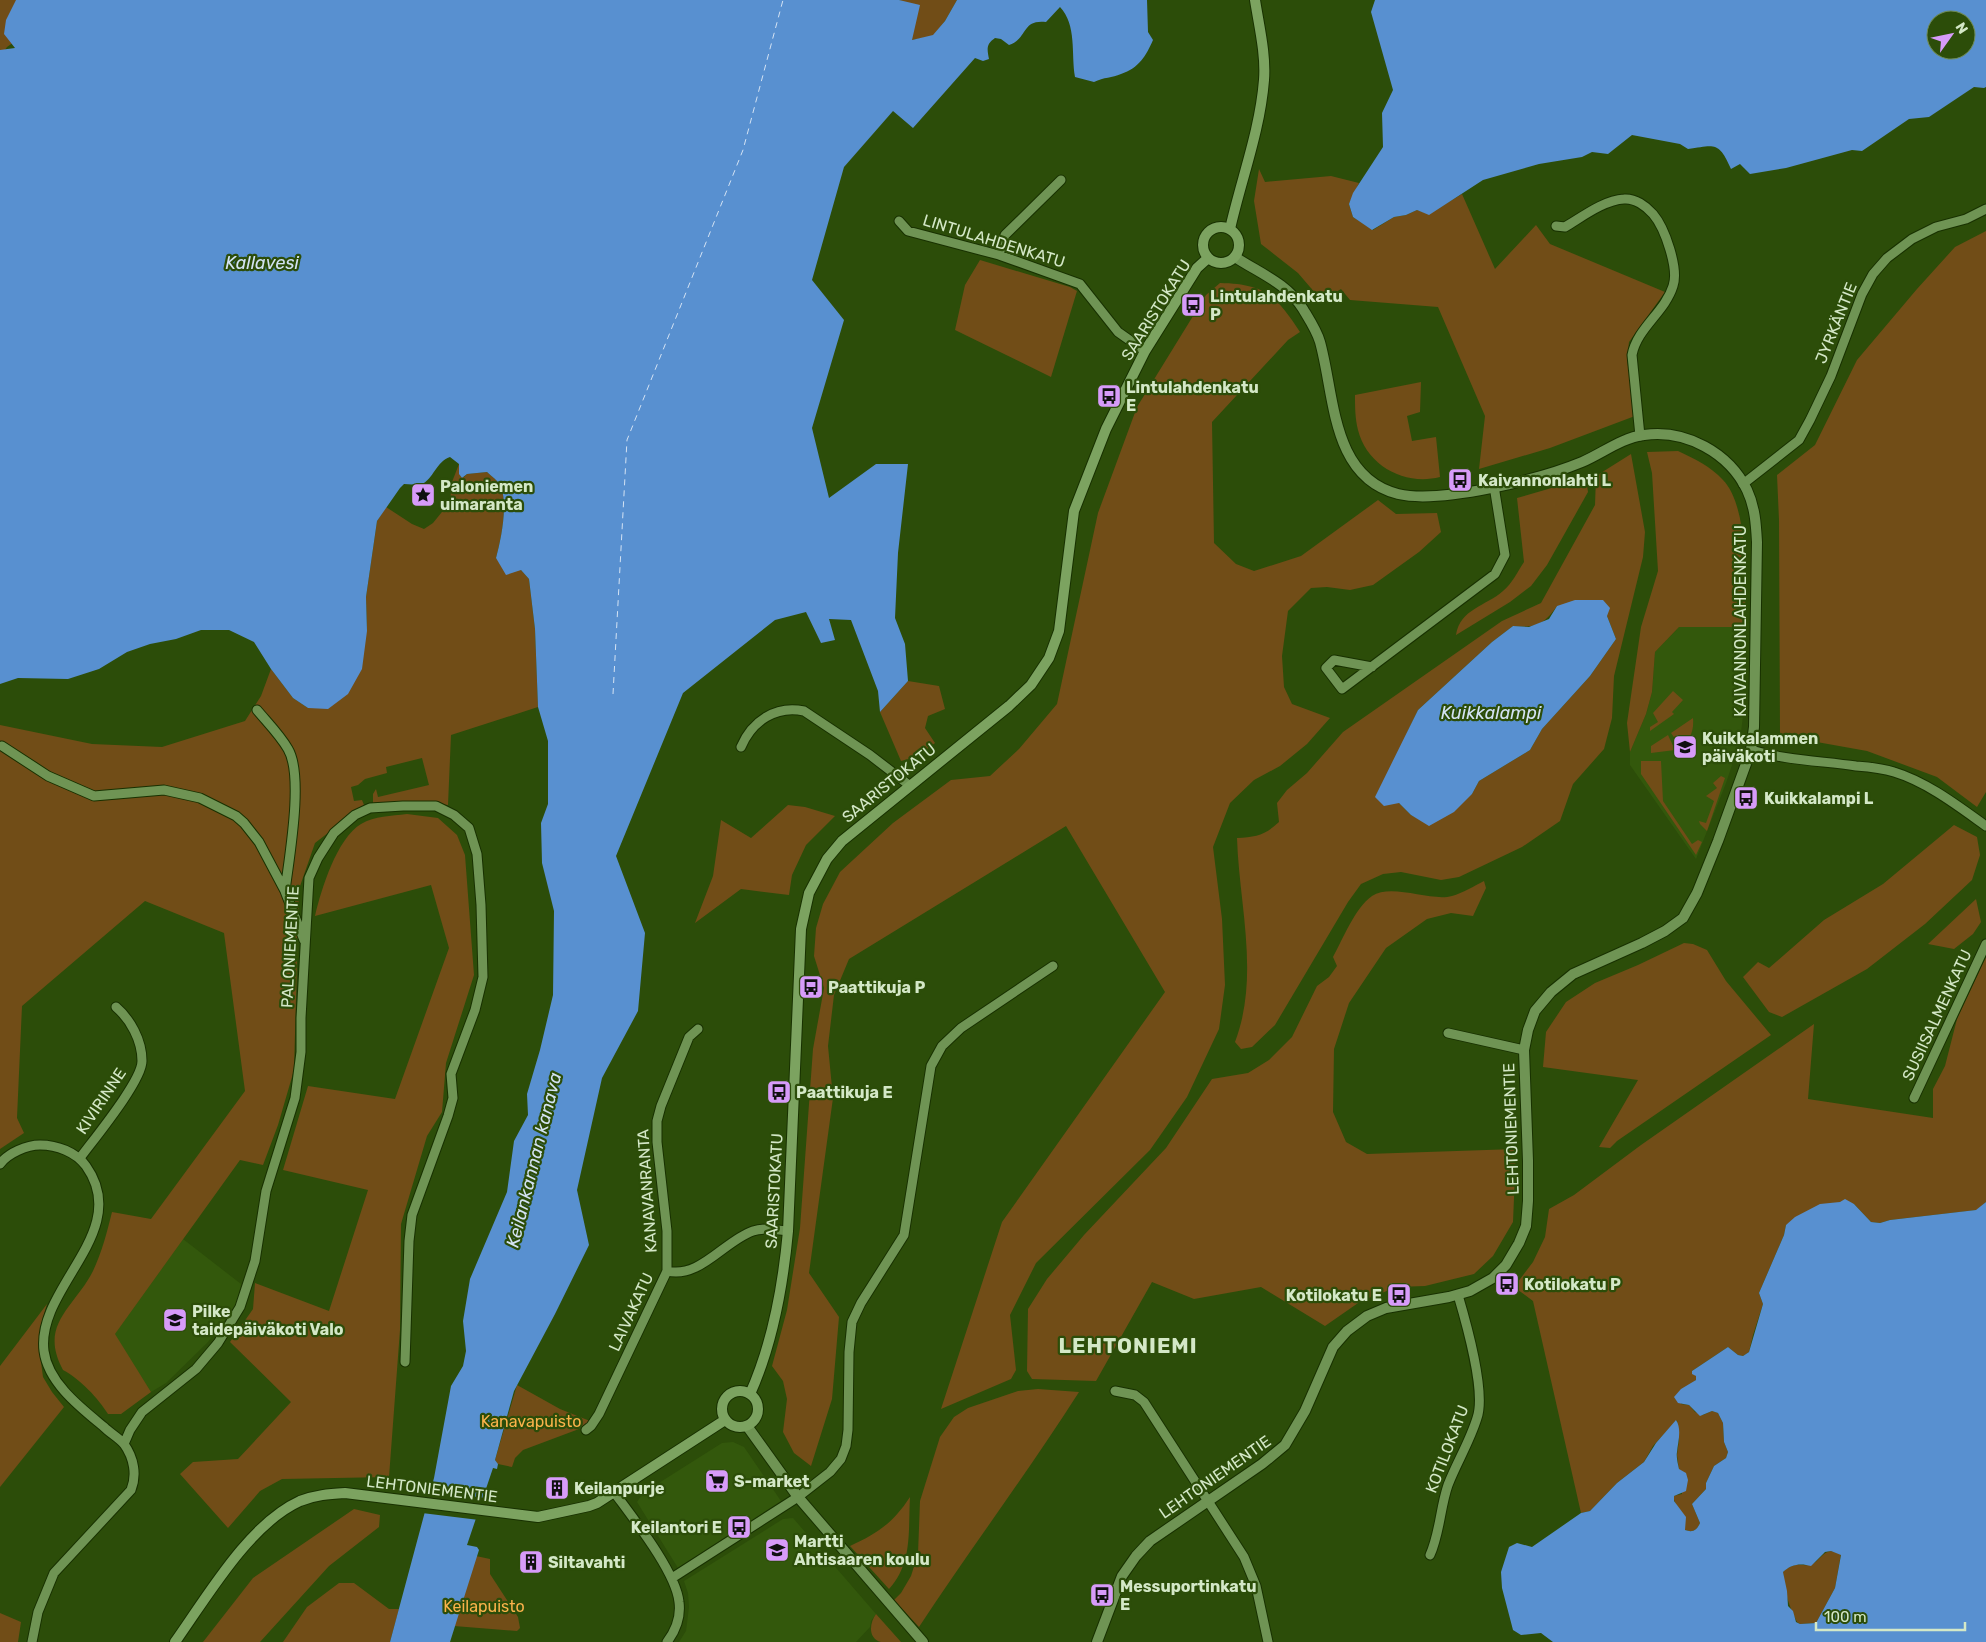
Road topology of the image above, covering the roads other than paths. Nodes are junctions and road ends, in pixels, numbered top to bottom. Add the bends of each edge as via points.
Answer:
1 (1255, 0) edge
2 (1061, 180) dead end
3 (1986, 209) edge
4 (899, 221) dead end
5 (1556, 226) dead end
6 (1230, 229) junction
7 (999, 255) junction
8 (1235, 257) junction
9 (1208, 258) junction
10 (1145, 351) junction
11 (1640, 436) junction
12 (1743, 484) junction
13 (1494, 486) junction
14 (1372, 667) junction
15 (257, 710) dead end
16 (2, 746) dead end
17 (741, 747) dead end
18 (1751, 750) junction
19 (909, 785) junction
20 (1986, 826) edge
21 (285, 891) junction
22 (305, 942) junction
23 (1986, 944) edge
24 (1053, 966) dead end
25 (116, 1007) dead end
26 (698, 1029) dead end
27 (1448, 1033) dead end
28 (1524, 1050) junction
29 (1914, 1098) dead end
30 (80, 1158) junction
31 (0, 1164) edge
32 (788, 1231) junction
33 (667, 1271) junction
34 (1458, 1295) junction
35 (405, 1362) dead end
36 (1115, 1390) dead end
37 (750, 1394) junction
38 (725, 1420) junction
39 (747, 1426) junction
40 (586, 1430) dead end
41 (124, 1444) junction
42 (614, 1492) junction
43 (798, 1498) junction
44 (1208, 1502) junction
45 (1430, 1555) dead end
46 (672, 1578) junction
47 (32, 1642) edge
48 (175, 1642) edge
49 (668, 1642) edge
50 (923, 1642) edge
51 (1097, 1642) edge
52 (1268, 1642) edge

1 - 6 main road via 1264,79 1258,122
2 - 7 street via 1005,235
3 - 12 street, JYRKÄNTIE via 1966,219 1936,227 1912,239 1887,258 1862,294 1831,376 1799,440
4 - 7 street, LINTULAHDENKATU via 908,231
5 - 11 street via 1565,227 1615,200 1633,199 1654,214 1664,234 1676,278 1668,300 1636,342 1632,355
6 - 8 main road via 1239,242
6 - 9 main road via 1219,226 1208,231 1202,242
7 - 10 street, LINTULAHDENKATU via 1080,284 1118,332
8 - 9 main road via 1224,263
8 - 13 street, KAIVANNONLAHDENKATU via 1289,291 1302,307 1320,341 1341,439 1354,464 1367,478 1383,489 1418,496
9 - 10 main road, SAARISTOKATU via 1197,268
10 - 19 main road, SAARISTOKATU via 1106,429 1074,511 1059,631 1049,658 1031,685 1009,706
11 - 12 street, KAIVANNONLAHDENKATU via 1664,434 1687,438 1724,459
11 - 13 street, KAIVANNONLAHDENKATU via 1565,468
12 - 18 street, KAIVANNONLAHDENKATU via 1755,514 1757,542
13 - 14 street via 1505,555 1500,567
14 - 14 street via 1342,689 1326,668 1334,660
15 - 21 street via 289,750 293,766 295,795
16 - 21 street via 48,776 94,796 164,790 200,798 236,816 259,842
17 - 19 street via 746,735 758,722 778,711 792,708 804,711
18 - 20 street via 1783,758 1893,772 1914,780
18 - 28 street, LEHTONIEMENTIE via 1700,886 1683,918 1665,931 1573,974 1559,984 1535,1011
19 - 32 main road, SAARISTOKATU via 842,841 827,859 809,893 801,929
21 - 22 street
22 - 35 street, PALONIEMENTIE via 309,878 334,833 355,815 385,806 436,806 469,828 477,862 483,977 475,1010 451,1074 453,1098 448,1116 412,1215
22 - 41 street, PALONIEMENTIE via 296,1098 266,1191 255,1261 240,1307 218,1343 196,1369 142,1412
23 - 29 street, SUSIISALMENKATU
24 - 43 street via 961,1028 942,1046 930,1066 904,1234 852,1322 846,1446 841,1459 830,1472
25 - 30 street, KIVIRINNE via 127,1016 139,1042 143,1062 136,1080
26 - 33 street, KANAVANRANTA via 689,1037 657,1122 667,1231
27 - 28 street
28 - 34 street, LEHTONIEMENTIE via 1528,1162 1526,1226 1506,1265 1493,1278
30 - 31 street via 56,1146 38,1145 21,1149
30 - 41 street via 90,1171 99,1194 97,1224 45,1325 44,1353 59,1385
32 - 33 street, LAIVAKATU via 764,1228 751,1232 689,1271
32 - 37 main road, SAARISTOKATU via 784,1278
33 - 40 street, LAIVAKATU via 599,1414
34 - 44 street, LEHTONIEMENTIE via 1386,1308 1367,1316 1347,1331 1333,1347 1285,1445
34 - 45 street, KOTILOKATU via 1481,1404 1449,1484 1436,1543
36 - 44 street via 1135,1395 1144,1402
37 - 38 main road via 741,1390 726,1396 721,1410
37 - 39 main road via 757,1403 758,1413
38 - 39 main road via 733,1426
38 - 42 main road, LEHTONIEMENTIE
39 - 43 street
41 - 47 street via 133,1463 135,1479 131,1490 54,1574 38,1612
42 - 46 street
42 - 48 main road, LEHTONIEMENTIE via 589,1506 538,1517 345,1493 323,1494 300,1502 274,1517 249,1539
43 - 46 street
43 - 50 street
44 - 51 street, LEHTONIEMENTIE via 1150,1541 1136,1556 1122,1576
44 - 52 street via 1244,1557 1256,1586
46 - 49 street via 679,1610 677,1628

